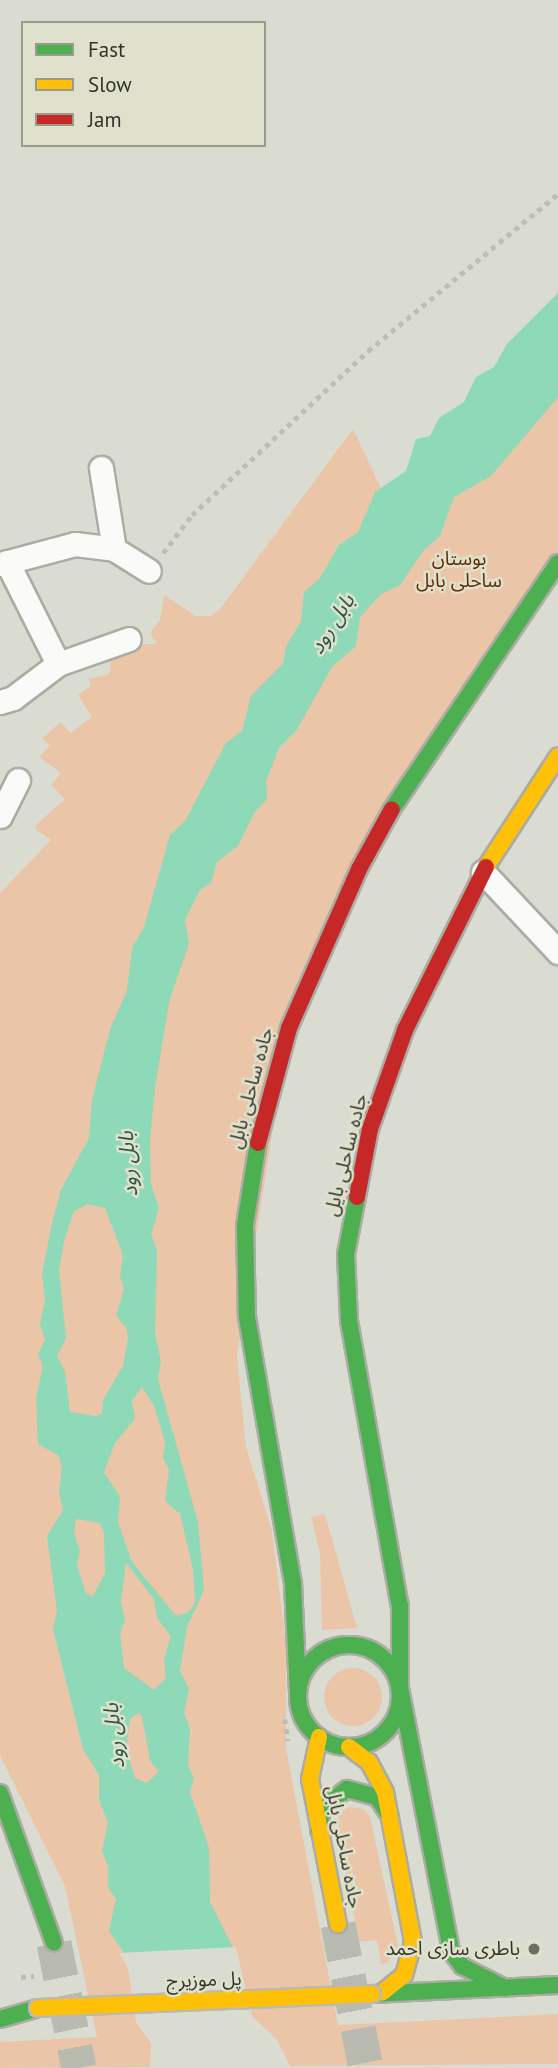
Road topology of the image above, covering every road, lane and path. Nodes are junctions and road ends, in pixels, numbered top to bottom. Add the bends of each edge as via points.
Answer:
1 (558, 194) edge
2 (101, 468) dead end
3 (114, 549) junction
4 (4, 563) edge
5 (558, 563) edge
6 (149, 571) joint
7 (129, 639) dead end
8 (58, 664) junction
9 (0, 702) edge
10 (558, 755) edge
11 (18, 780) dead end
12 (0, 816) edge
13 (483, 872) junction
14 (558, 952) edge
15 (400, 1688) junction
16 (298, 1693) junction
17 (284, 1707) dead end
18 (319, 1737) junction
19 (349, 1747) junction
20 (313, 1754) junction
21 (0, 1793) edge
22 (389, 1815) junction
23 (319, 1829) junction
24 (338, 1924) tunnel mouth
25 (54, 1943) tunnel mouth
26 (558, 1986) edge
27 (505, 1988) junction
28 (377, 1993) junction
29 (3, 2019) edge

1 - 6 path via 368,351 192,515
2 - 3 street
3 - 4 street via 75,544
3 - 6 street
4 - 8 street
5 - 16 main road, جاده ساحلی بابل via 393,807 359,869 289,1028 251,1167 244,1225 247,1317 293,1583
7 - 8 street
8 - 9 street via 13,698
10 - 13 main road, جاده ساحلی بایل
11 - 12 street
13 - 14 street
13 - 15 main road, جاده ساحلی بایل via 453,925 388,1075 356,1184 346,1254 349,1321 400,1606
15 - 16 main road via 395,1672 379,1653 344,1645 312,1660
15 - 19 main road via 400,1706 390,1727 372,1742
15 - 27 main road via 451,1951 462,1966
16 - 18 main road via 302,1717
17 - 20 path via 290,1744
18 - 19 main road
18 - 20 main road, جاده ساحلی بابل
19 - 22 main road via 374,1772
20 - 23 main road, جاده ساحلی بابل via 310,1779
21 - 25 main road
22 - 23 main road via 377,1797 347,1789 322,1809
22 - 28 main road via 413,1952 404,1975
23 - 24 main road, جاده ساحلی بابل
26 - 27 main road, پل موزیرج
27 - 28 main road, پل موزیرج
28 - 29 main road, پل موزیرج, bridge via 38,2008

